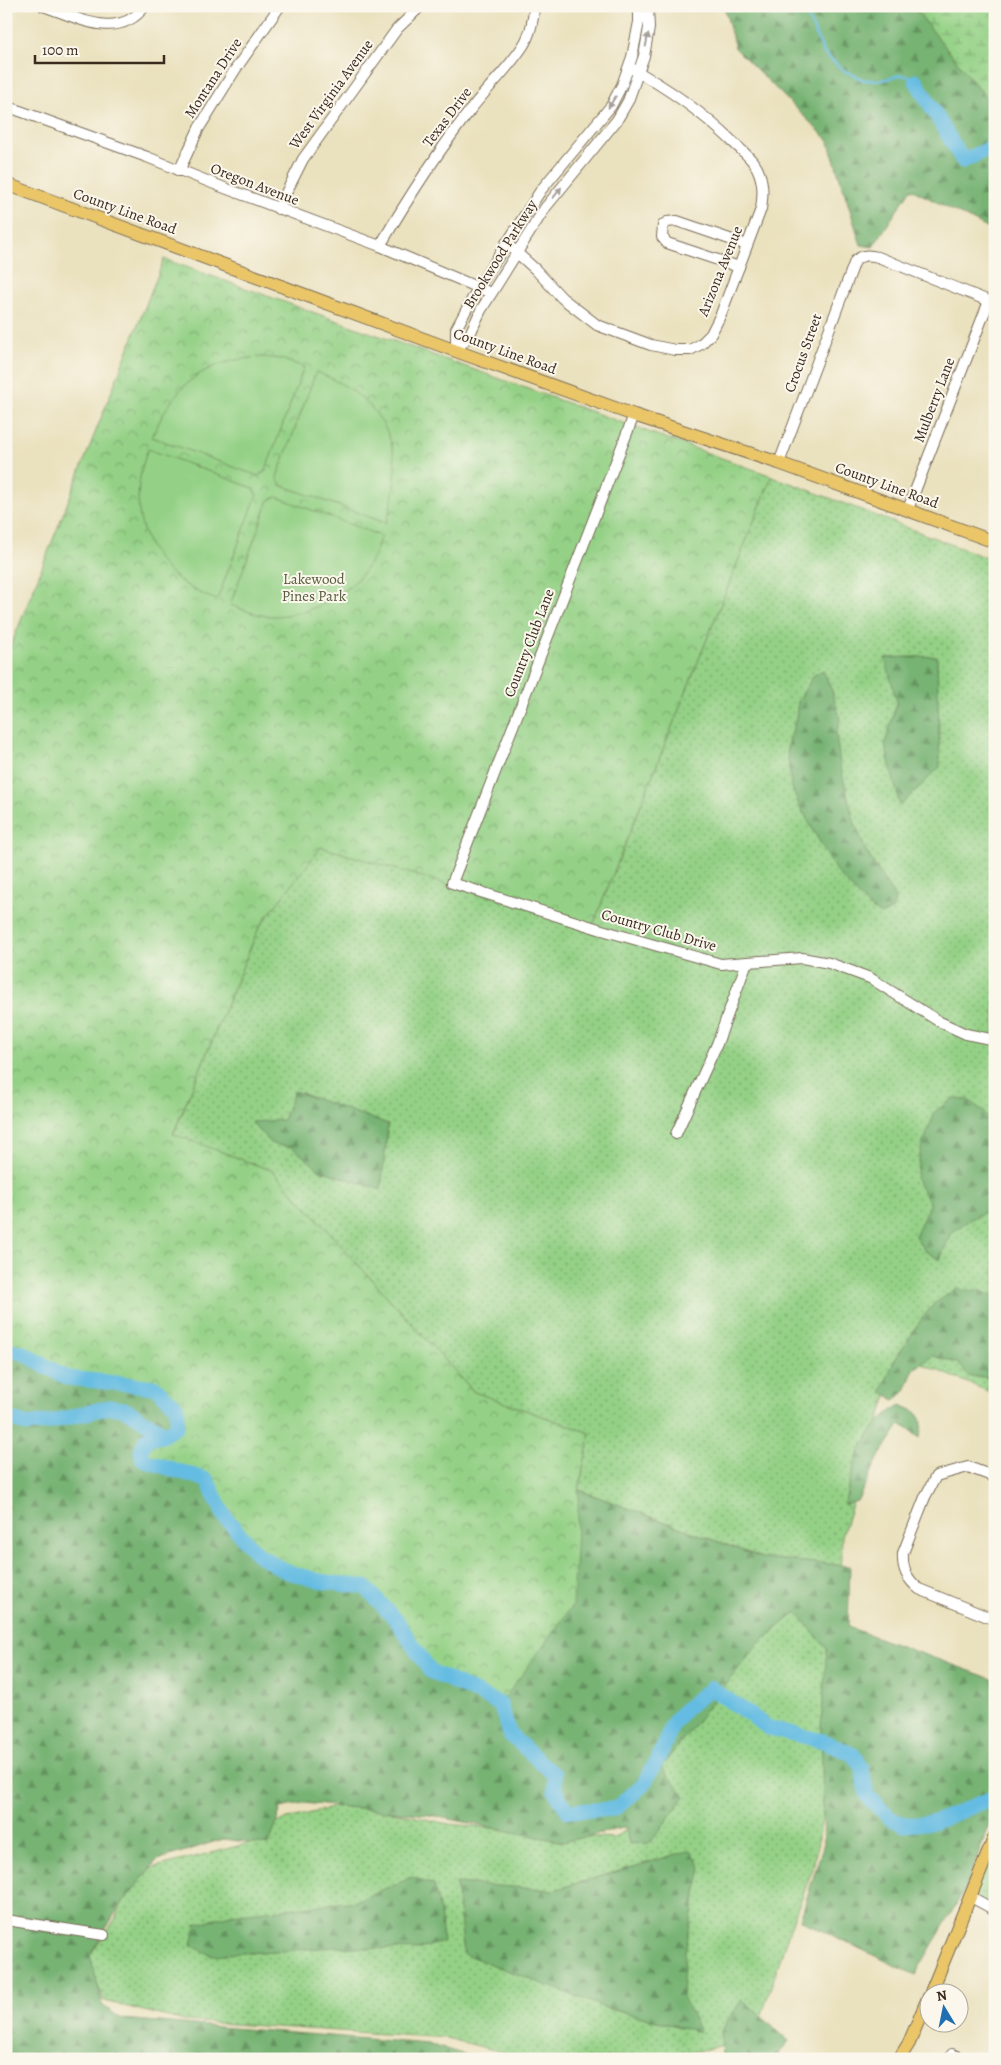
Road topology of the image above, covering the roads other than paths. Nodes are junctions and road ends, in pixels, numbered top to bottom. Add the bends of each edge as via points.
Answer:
1 (43, 6) edge
2 (145, 6) edge
3 (280, 6) edge
4 (421, 6) edge
5 (534, 6) edge
6 (639, 6) edge
7 (648, 6) edge
8 (629, 68) junction
9 (639, 73) junction
10 (6, 106) edge
11 (178, 170) junction
12 (6, 184) edge
13 (278, 209) junction
14 (506, 243) junction
15 (747, 245) junction
16 (380, 246) junction
17 (516, 252) junction
18 (739, 267) junction
19 (478, 288) junction
20 (491, 293) junction
21 (992, 300) edge
22 (456, 351) junction
23 (634, 415) junction
24 (779, 463) junction
25 (908, 509) junction
26 (995, 542) edge
27 (452, 883) joint
28 (746, 962) junction
29 (995, 1040) edge
30 (676, 1134) dead end
31 (995, 1477) edge
32 (995, 1620) edge
33 (995, 1836) edge
34 (971, 1897) junction
35 (995, 1910) edge
36 (6, 1920) edge
37 (104, 1935) dead end
38 (935, 1982) edge
39 (918, 2023) edge
40 (952, 2054) dead end
41 (899, 2059) edge
42 (963, 2059) edge

1 - 2 street via 90,23 109,25 124,24
3 - 11 street, Montana Drive via 235,70 199,128
4 - 13 street, West Virginia Avenue via 398,29 303,159
5 - 16 street, Texas Drive via 531,28 524,45 446,142
6 - 8 street, Brookwood Parkway via 639,22
9 -> 7 street, Brookwood Parkway via 649,28
8 - 9 street, Arizona Avenue
8 -> 14 street, Brookwood Parkway via 611,106 541,190
9 - 15 street, Arizona Avenue via 688,102 753,162 764,193
17 -> 9 street, Brookwood Parkway via 545,208 616,120
10 - 11 street, Oregon Avenue
11 - 13 street, Oregon Avenue
12 - 22 main road, County Line Road
13 - 16 street, Oregon Avenue
14 - 17 street, Arizona Avenue
14 - 19 street, Brookwood Parkway
15 - 18 street, Arizona Avenue
15 - 18 street via 677,221 663,225 662,237 668,243
16 - 19 street, Oregon Avenue
17 - 18 street, Arizona Avenue via 562,298 597,325 651,345 675,350 690,350 711,334
17 - 20 street, Brookwood Parkway
19 - 20 street, Oregon Avenue
19 - 22 street, Brookwood Parkway via 456,330
20 - 22 street, Brookwood Parkway via 470,334
21 - 24 street, Crocus Street via 878,257 859,256 827,331
21 - 25 street, Mulberry Lane
22 - 23 main road, County Line Road
23 - 24 main road, County Line Road
23 - 27 street, Country Club Lane
24 - 25 main road, County Line Road
25 - 26 main road, County Line Road
27 - 28 street, Country Club Drive via 722,964
28 - 29 street, Country Club Drive via 802,958 829,963 870,978 940,1022 966,1034
28 - 30 street via 717,1044
31 - 32 street via 968,1467 936,1476 925,1497 903,1562 910,1582 919,1589
33 - 34 main road
34 - 35 street
34 - 38 main road
36 - 37 street
39 - 41 main road
40 - 42 street

